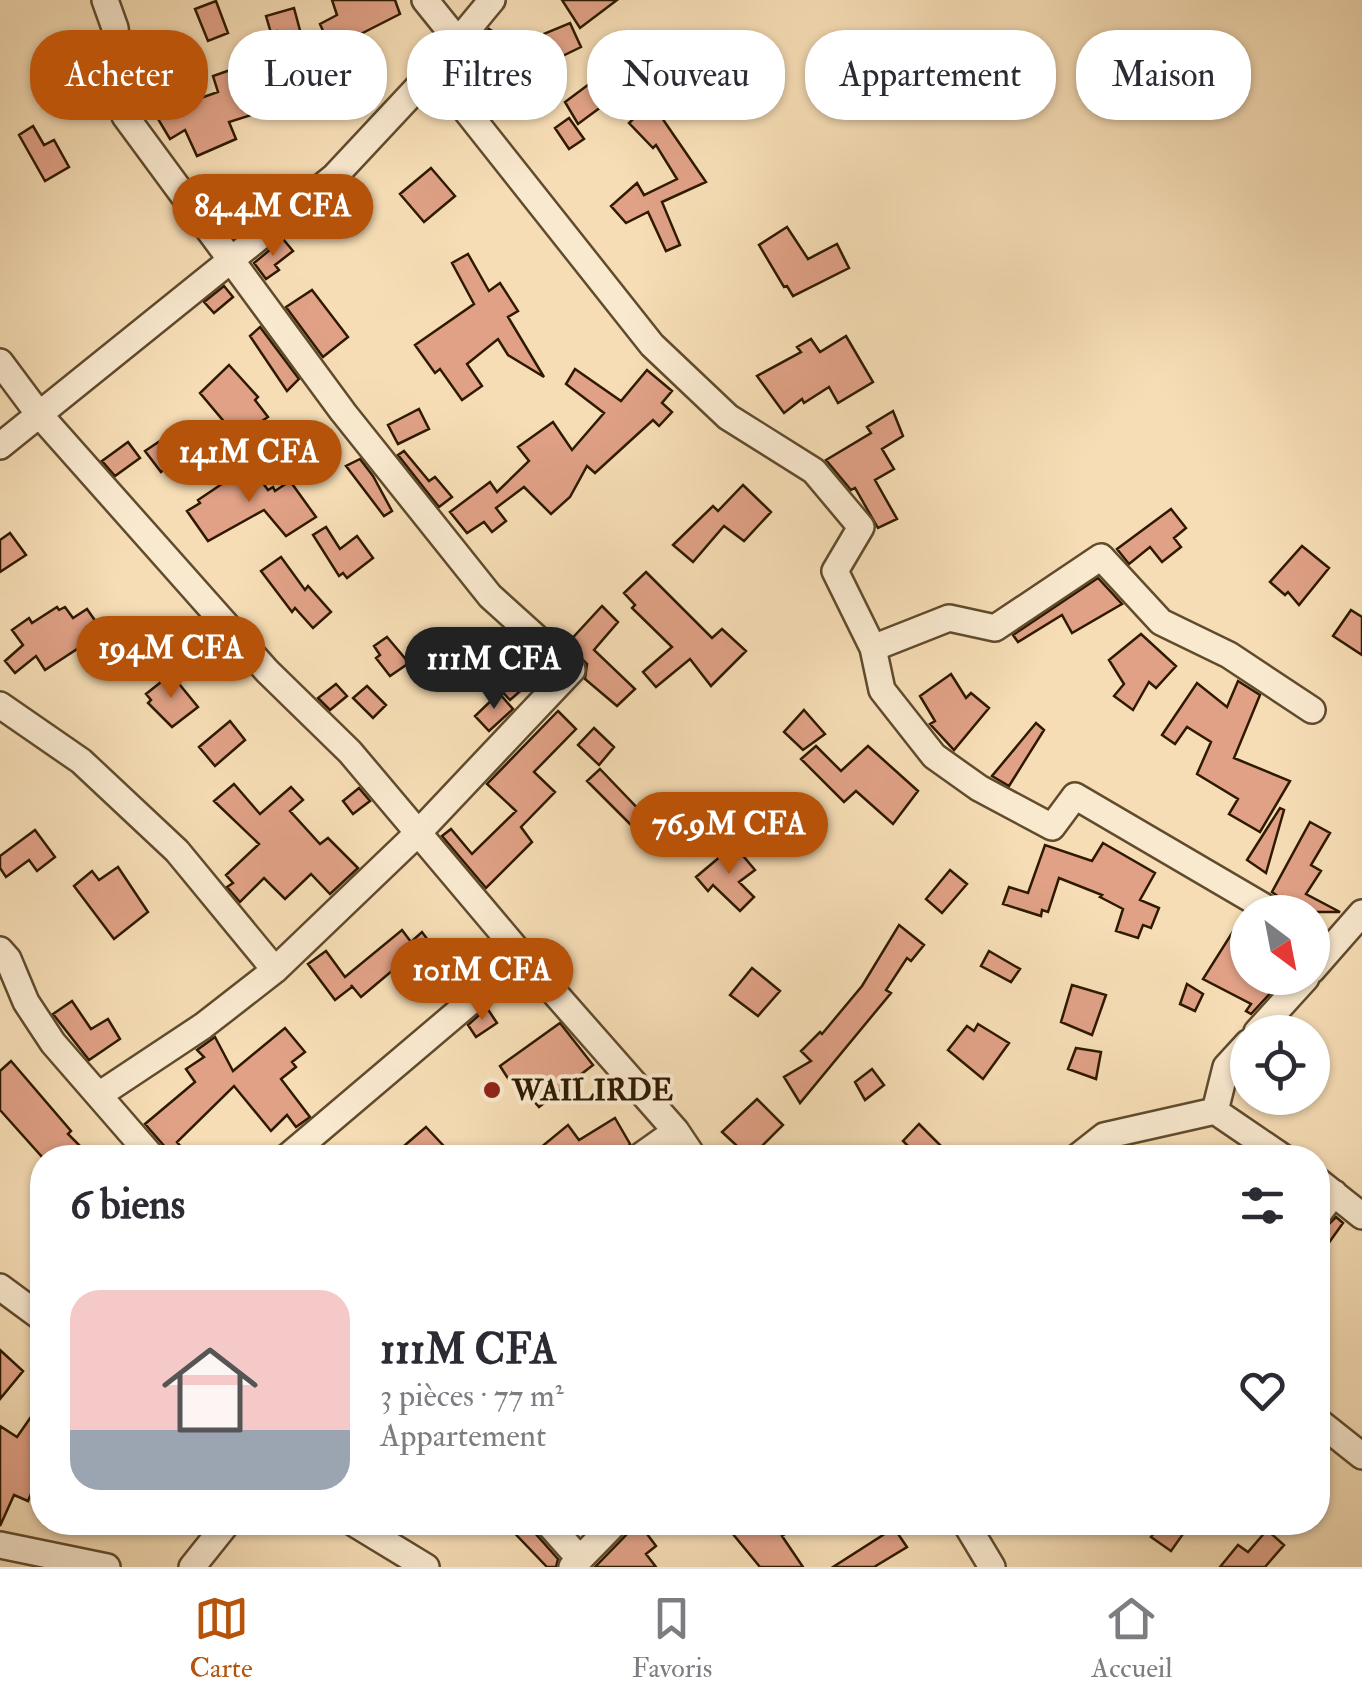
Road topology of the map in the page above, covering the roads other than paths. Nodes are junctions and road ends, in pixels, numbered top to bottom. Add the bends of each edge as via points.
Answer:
1 (104, 0) edge
2 (425, 0) edge
3 (492, 0) edge
4 (449, 30) edge
5 (468, 30) edge
6 (407, 99) edge
7 (474, 120) edge
8 (230, 262) junction
9 (0, 362) edge
10 (38, 413) junction
11 (0, 446) edge
12 (873, 648) junction
13 (0, 705) edge
14 (1312, 710) dead end
15 (419, 832) junction
16 (1244, 895) edge
17 (1362, 913) edge
18 (1330, 936) edge
19 (0, 950) edge
20 (522, 957) junction
21 (275, 970) junction
22 (1291, 995) edge
23 (1272, 1015) edge
24 (1230, 1062) edge
25 (99, 1095) junction
26 (1215, 1111) junction
27 (676, 1132) junction
28 (142, 1145) edge
29 (301, 1145) edge
30 (657, 1145) edge
31 (685, 1145) edge
32 (1093, 1145) edge
33 (1265, 1145) edge
34 (1330, 1190) edge
35 (1362, 1216) edge
36 (0, 1287) edge
37 (30, 1309) edge
38 (1330, 1431) edge
39 (1362, 1456) edge
40 (218, 1535) edge
41 (373, 1535) edge
42 (556, 1535) edge
43 (603, 1535) edge
44 (973, 1535) edge
45 (0, 1544) edge
46 (576, 1563) edge
47 (107, 1567) edge
48 (192, 1567) edge
49 (426, 1567) edge
50 (992, 1567) edge

1 - 8 street via 116,28 125,116
2 - 4 street
3 - 5 street
6 - 8 street via 334,176
7 - 12 street via 652,344 728,417 814,470 861,527 835,571
8 - 10 street
8 - 15 street via 490,596 572,670
9 - 10 street
10 - 11 street
10 - 15 street
12 - 14 street via 949,618 996,628 1101,557 1161,622 1230,656
12 - 16 street via 882,690 934,756 979,788 1052,828 1075,796
13 - 21 street via 80,761 177,851
15 - 20 street
15 - 21 street
17 - 18 street
19 - 25 street via 52,1044
20 - 27 street
20 - 29 street
21 - 25 street
22 - 23 street
24 - 26 street
25 - 28 street
26 - 32 street via 1104,1136
26 - 33 street
27 - 30 street
27 - 31 street
34 - 35 street
36 - 37 street
38 - 39 street
40 - 48 street
41 - 49 street
42 - 46 street
43 - 46 street
44 - 50 street
45 - 47 street

